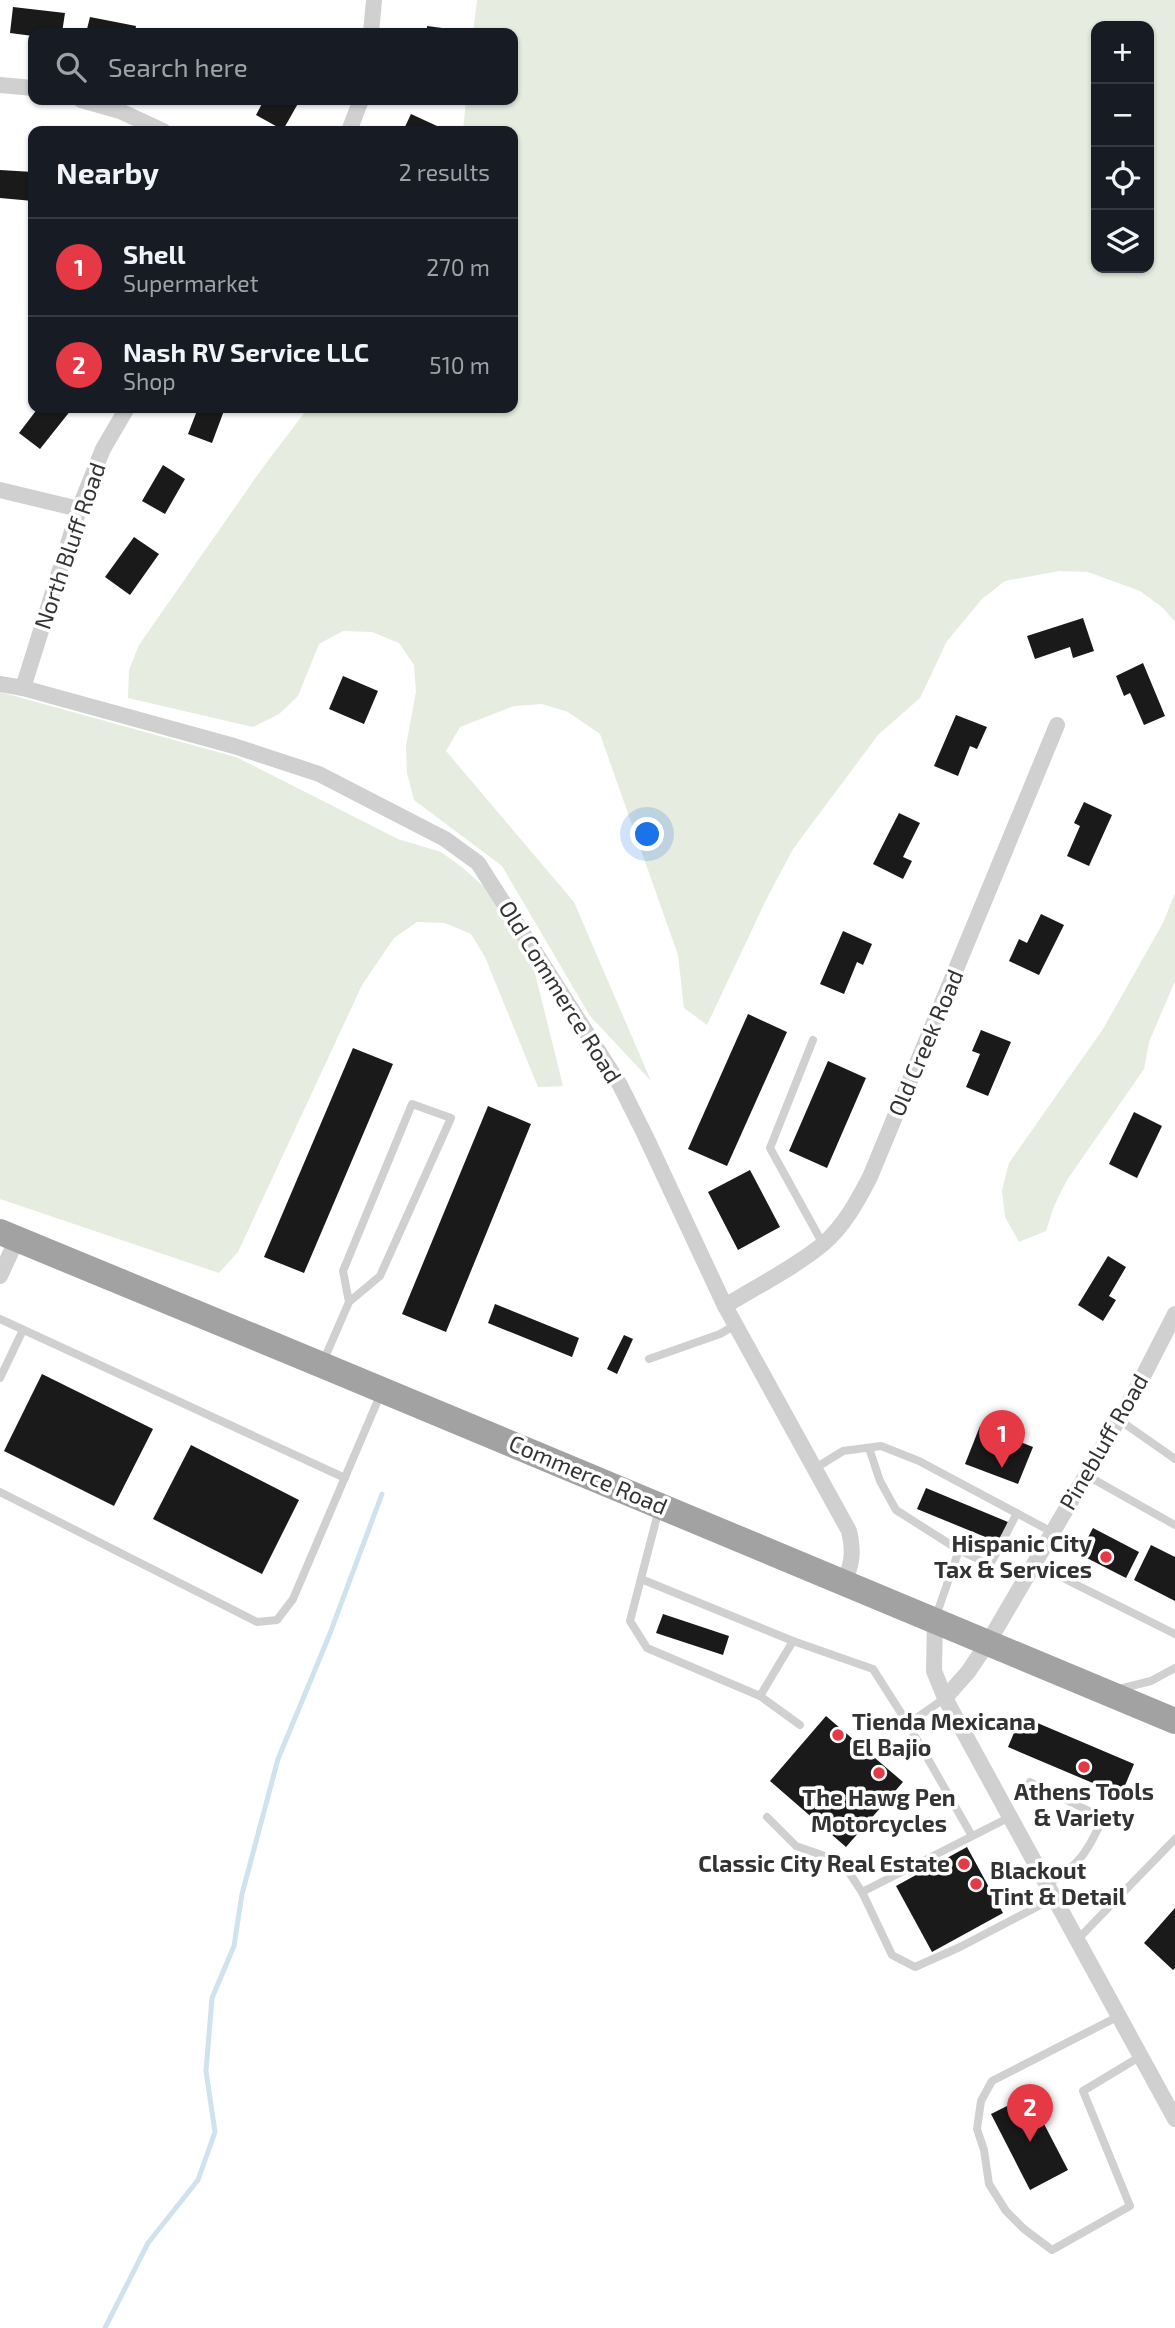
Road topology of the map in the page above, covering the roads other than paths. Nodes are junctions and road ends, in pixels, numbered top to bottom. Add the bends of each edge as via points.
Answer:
1 (374, 0) edge
2 (371, 28) edge
3 (0, 85) edge
4 (28, 88) edge
5 (99, 105) edge
6 (359, 105) edge
7 (152, 126) edge
8 (351, 126) edge
9 (124, 413) edge
10 (0, 490) edge
11 (79, 509) junction
12 (0, 684) edge
13 (23, 688) junction
14 (1057, 725) dead end
15 (813, 1040) dead end
16 (8, 1235) edge
17 (823, 1244) junction
18 (0, 1276) edge
19 (349, 1303) junction
20 (725, 1306) junction
21 (1175, 1314) edge
22 (0, 1319) edge
23 (735, 1325) junction
24 (23, 1330) junction
25 (649, 1359) dead end
26 (322, 1365) junction
27 (0, 1378) edge
28 (382, 1390) junction
29 (1118, 1419) junction
30 (869, 1448) junction
31 (1175, 1459) edge
32 (814, 1469) junction
33 (1086, 1475) junction
34 (345, 1478) junction
35 (0, 1492) edge
36 (660, 1505) junction
37 (1017, 1513) junction
38 (1175, 1525) edge
39 (1052, 1532) junction
40 (959, 1550) junction
41 (1033, 1566) junction
42 (641, 1579) junction
43 (844, 1583) junction
44 (935, 1619) junction
45 (1175, 1634) edge
46 (793, 1641) junction
47 (989, 1641) junction
48 (1175, 1668) edge
49 (1108, 1692) junction
50 (760, 1696) junction
51 (945, 1698) junction
52 (1172, 1717) edge
53 (908, 1724) junction
54 (800, 1725) dead end
55 (1030, 1782) dead end
56 (767, 1817) dead end
57 (1010, 1817) junction
58 (972, 1836) junction
59 (1175, 1839) edge
60 (862, 1892) junction
61 (1051, 1892) junction
62 (1077, 1940) junction
63 (1119, 2016) junction
64 (1141, 2056) junction
65 (1175, 2119) edge

1 - 2 street
3 - 4 street
5 - 7 street
6 - 8 street
9 - 11 street, North Bluff Road via 103,449
10 - 11 street
11 - 13 street, North Bluff Road
12 - 13 street, Old Commerce Road
13 - 20 street, Old Commerce Road via 319,774 445,839 478,863 620,1085
14 - 17 street, Old Creek Road via 870,1177 844,1222
15 - 17 lane via 770,1148
16 - 18 street
16 - 26 highway, Commerce Road
17 - 20 street, Old Creek Road
19 - 19 lane via 343,1271 412,1104 451,1118 380,1276
19 - 26 lane
20 - 23 street, Old Commerce Road
21 - 29 street, Pinebluff Road
22 - 24 lane
23 - 25 lane
23 - 32 street, Old Commerce Road
24 - 27 lane
24 - 34 lane
26 - 28 highway, Commerce Road
28 - 34 lane
28 - 36 highway, Commerce Road
29 - 31 lane
29 - 33 street, Pinebluff Road
30 - 32 lane via 843,1451
30 - 37 lane via 881,1447 919,1461
30 - 40 lane via 896,1510
32 - 43 street, Old Commerce Road via 849,1531 853,1557
33 - 38 lane
33 - 39 street, Pinebluff Road
34 - 35 lane via 293,1599 277,1620 257,1622
36 - 42 lane
36 - 43 highway, Commerce Road
37 - 39 lane
37 - 40 lane via 990,1565
39 - 41 street, Pinebluff Road
40 - 44 lane
41 - 45 lane
41 - 47 street, Pinebluff Road
42 - 46 lane
42 - 50 lane via 630,1621 647,1647
43 - 44 highway, Commerce Road
44 - 47 highway, Commerce Road
44 - 51 street via 934,1671
46 - 50 lane
46 - 53 lane via 873,1670
47 - 49 highway, Commerce Road
47 - 51 street, Pinebluff Road
48 - 49 lane via 1151,1681
49 - 52 highway, Commerce Road
50 - 54 lane
51 - 53 lane
51 - 57 street
53 - 58 lane
55 - 61 lane via 1103,1818 1089,1850
56 - 60 lane via 796,1846 842,1862
57 - 58 lane
57 - 61 street
58 - 60 lane
59 - 62 lane
60 - 61 lane via 892,1955 915,1967 960,1947
61 - 62 street
62 - 63 street
63 - 64 street
63 - 64 lane via 992,2081 981,2101 977,2129 989,2184 1024,2230 1052,2250 1130,2206 1083,2091
64 - 65 street

